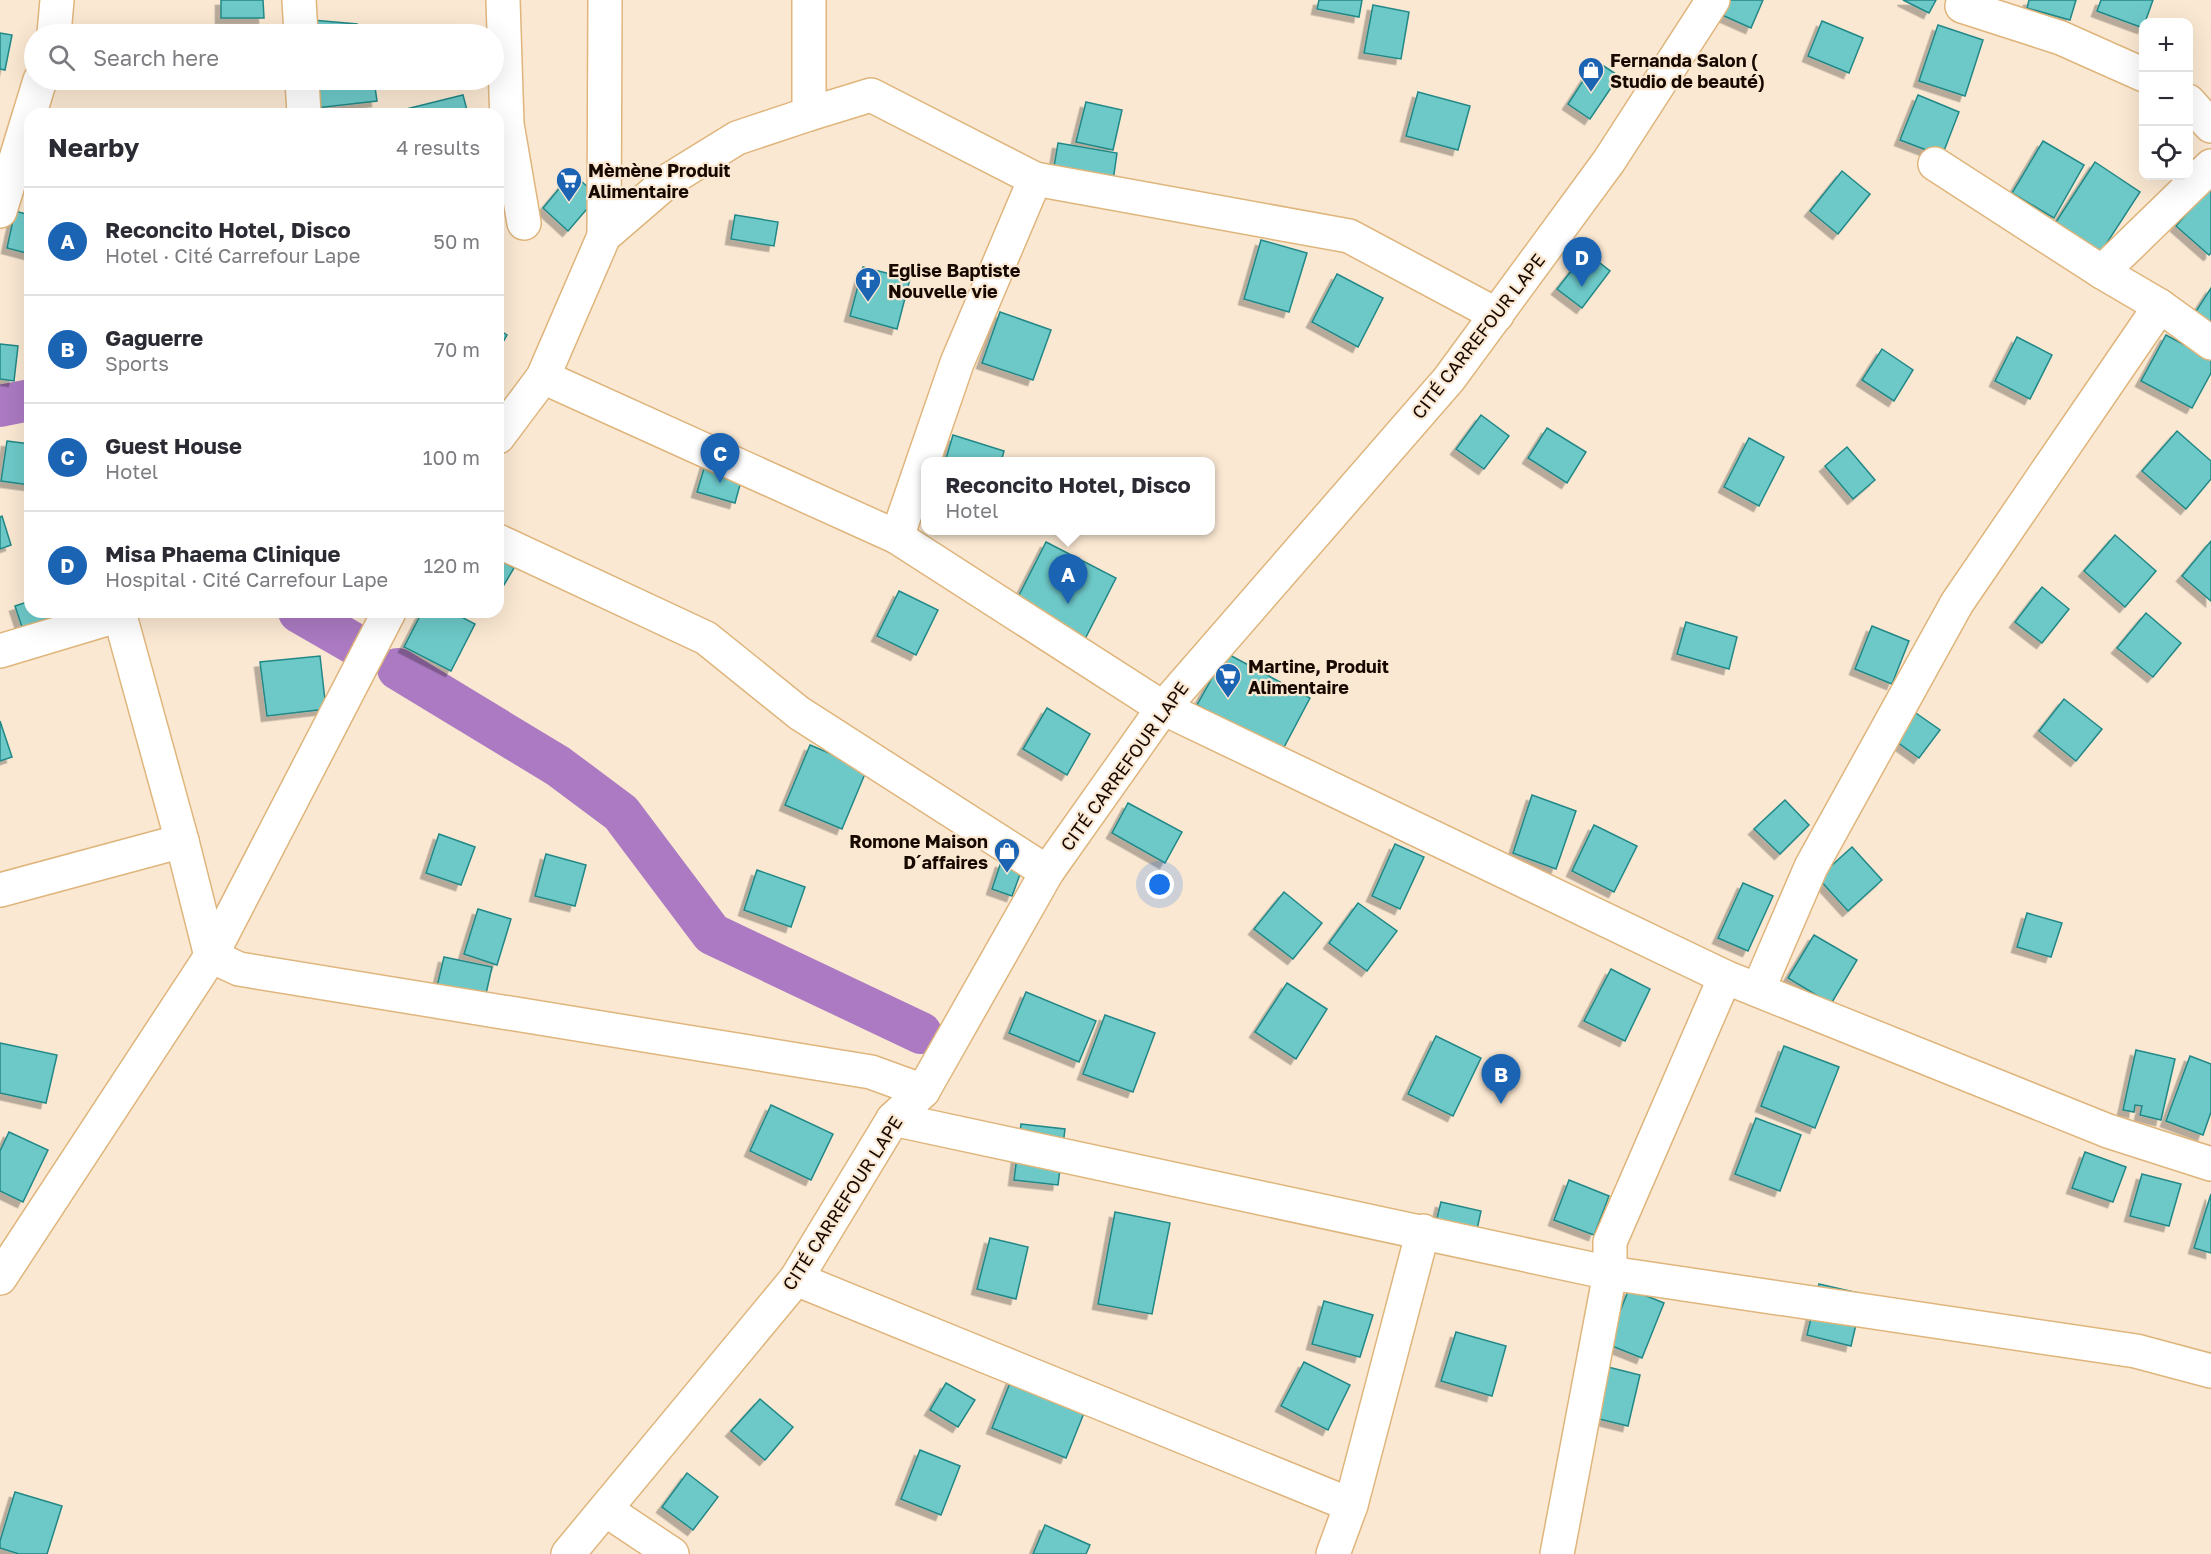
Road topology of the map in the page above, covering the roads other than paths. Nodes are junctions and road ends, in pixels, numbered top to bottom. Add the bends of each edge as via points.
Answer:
1 (57, 0) edge
2 (299, 0) edge
3 (502, 0) edge
4 (605, 0) edge
5 (809, 0) edge
6 (1713, 0) edge
7 (1962, 6) dead end
8 (55, 24) edge
9 (300, 24) edge
10 (503, 24) edge
11 (504, 50) edge
12 (2139, 73) edge
13 (37, 90) edge
14 (303, 90) edge
15 (2193, 106) edge
16 (31, 108) edge
17 (304, 108) edge
18 (809, 114) junction
19 (2211, 126) edge
20 (24, 132) edge
21 (1935, 164) dead end
22 (2211, 166) edge
23 (1035, 179) junction
24 (0, 211) edge
25 (524, 223) dead end
26 (604, 236) junction
27 (2102, 272) junction
28 (2160, 306) junction
29 (1497, 315) junction
30 (2211, 343) edge
31 (543, 377) junction
32 (504, 429) edge
33 (925, 457) edge
34 (921, 467) edge
35 (897, 537) junction
36 (504, 544) edge
37 (107, 618) edge
38 (121, 618) edge
39 (386, 618) edge
40 (0, 651) edge
41 (1163, 708) junction
42 (182, 842) junction
43 (1047, 872) junction
44 (0, 890) edge
45 (211, 956) junction
46 (1725, 977) junction
47 (1758, 990) junction
48 (923, 1091) junction
49 (893, 1119) junction
50 (2211, 1164) edge
51 (1423, 1231) junction
52 (1611, 1273) junction
53 (0, 1278) edge
54 (796, 1279) junction
55 (2211, 1371) edge
56 (1351, 1505) junction
57 (606, 1510) junction
58 (568, 1554) edge
59 (672, 1554) edge
60 (1333, 1554) edge
61 (1557, 1554) edge

1 - 8 street
2 - 9 street
3 - 10 street
4 - 26 street
5 - 18 street
6 - 29 street, CITÉ CARREFOUR LAPE via 1609,161
7 - 12 street via 2061,38
11 - 25 street via 507,124
13 - 16 street
14 - 17 street
15 - 19 street
18 - 23 street via 871,95
18 - 26 street via 737,138 669,180
20 - 24 street
21 - 27 street
22 - 27 street
23 - 29 street via 1349,236
23 - 33 street via 957,363
26 - 31 street
27 - 28 street
28 - 30 street
28 - 47 street via 1957,603 1811,867
29 - 41 street, CITÉ CARREFOUR LAPE via 1449,379
31 - 32 street
31 - 35 street
34 - 35 street
35 - 41 street
36 - 43 street via 706,638 799,713
37 - 40 street
38 - 42 street
39 - 45 street
41 - 43 street, CITÉ CARREFOUR LAPE
41 - 46 street
42 - 44 street
42 - 45 street
43 - 48 street, CITÉ CARREFOUR LAPE
45 - 48 street via 239,969 871,1072
45 - 53 street
46 - 47 street
46 - 52 street via 1610,1242
47 - 50 street via 2108,1131
48 - 49 street, CITÉ CARREFOUR LAPE
49 - 51 street
49 - 54 street, CITÉ CARREFOUR LAPE
51 - 52 street
51 - 56 street
52 - 55 street via 2136,1351
52 - 61 street
54 - 56 street
54 - 57 street, CITÉ CARREFOUR LAPE
56 - 60 street
57 - 58 street, CITÉ CARREFOUR LAPE
57 - 59 street

